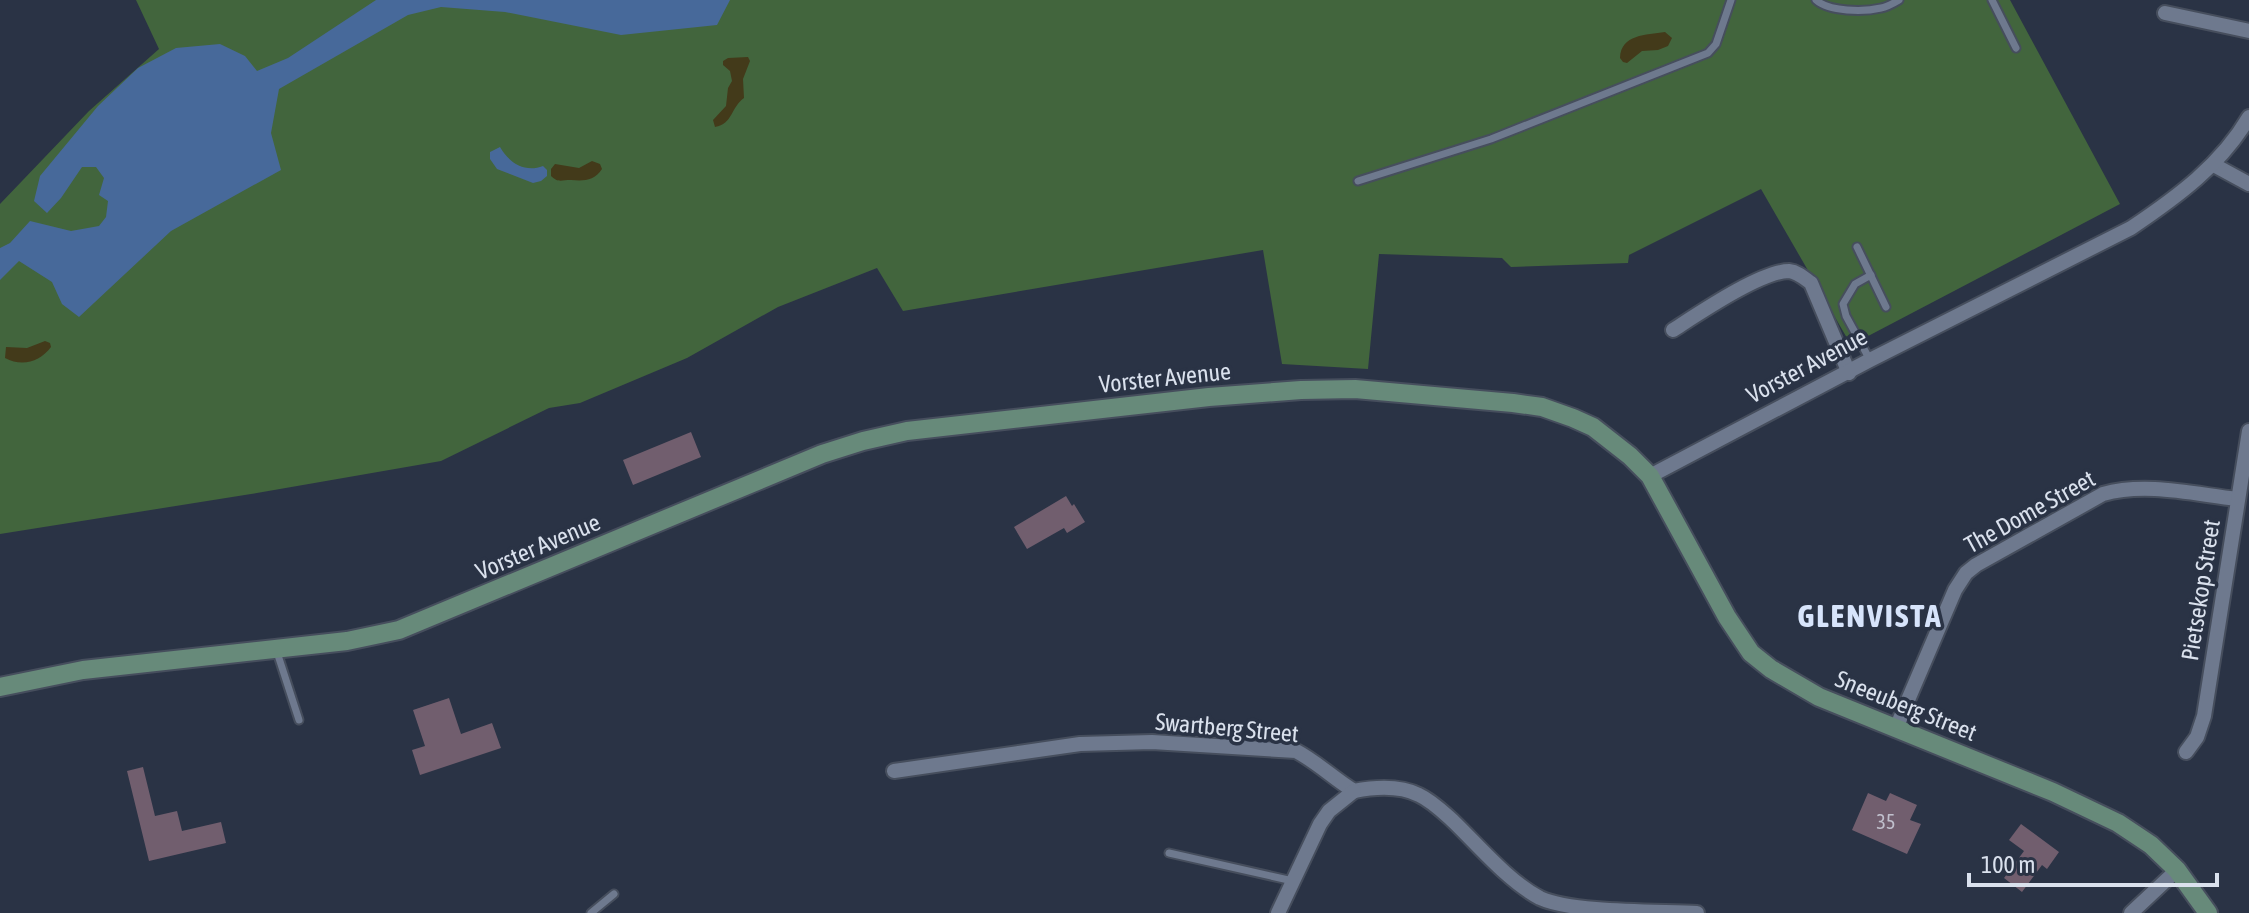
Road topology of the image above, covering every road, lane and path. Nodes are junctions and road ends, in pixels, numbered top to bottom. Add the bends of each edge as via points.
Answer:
1 (1731, 0) edge
2 (1816, 0) edge
3 (1899, 0) edge
4 (1992, 0) edge
5 (2165, 13) dead end
6 (2249, 31) edge
7 (2016, 48) dead end
8 (2249, 117) edge
9 (2214, 165) junction
10 (1358, 181) dead end
11 (2249, 184) edge
12 (1857, 247) dead end
13 (1871, 275) junction
14 (1886, 307) dead end
15 (1673, 330) dead end
16 (1870, 360) junction
17 (1849, 373) junction
18 (2249, 431) edge
19 (1650, 476) junction
20 (2237, 499) junction
21 (276, 649) junction
22 (0, 687) edge
23 (299, 720) dead end
24 (1896, 728) junction
25 (2186, 752) dead end
26 (894, 771) dead end
27 (1354, 791) junction
28 (1169, 853) dead end
29 (2177, 870) junction
30 (1293, 881) junction
31 (614, 894) dead end
32 (591, 913) edge
33 (1278, 913) edge
34 (1697, 913) edge
35 (2131, 913) edge
36 (2208, 913) edge

1 - 10 lane via 1708,53 1491,139
2 - 3 lane via 1838,10 1880,8
4 - 7 lane
5 - 6 street
8 - 9 street, Vorster Avenue
9 - 11 street
9 - 16 street, Vorster Avenue via 2131,228
12 - 13 lane
13 - 14 lane
13 - 16 lane via 1855,284 1843,304
15 - 17 street via 1756,282 1788,271 1799,273 1811,283
16 - 17 street, Vorster Avenue
17 - 19 street, Vorster Avenue
18 - 20 street, Pietsekop Street
19 - 21 main road, Vorster Avenue via 1593,427 1542,407 1355,389 1209,397 937,426 822,454 410,626 372,637
19 - 24 main road, Sneeuberg Street via 1751,653 1819,697
20 - 24 street, The Dome Street via 2123,488 1976,565 1955,590
20 - 25 street, Pietsekop Street via 2204,716
21 - 22 main road, Vorster Avenue via 83,670
21 - 23 lane
24 - 29 main road, Sneeuberg Street via 2118,823
26 - 27 street, Swartberg Street via 1080,744 1152,742 1296,751
27 - 30 street via 1320,824
27 - 34 street via 1396,788 1419,795 1521,886 1563,906
28 - 30 lane
29 - 35 street
29 - 36 main road, Sneeuberg Street
30 - 33 street
31 - 32 lane

